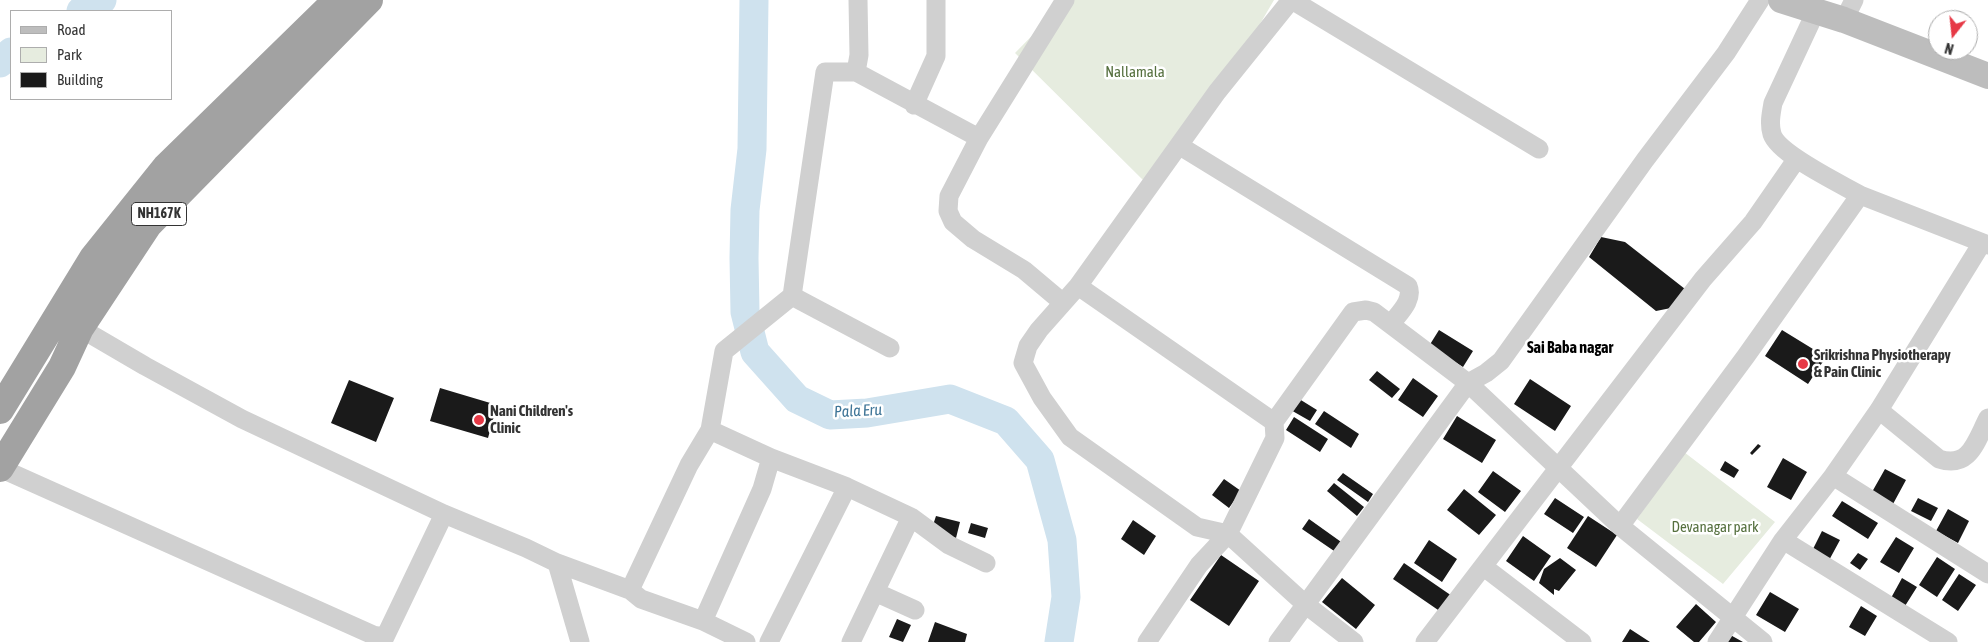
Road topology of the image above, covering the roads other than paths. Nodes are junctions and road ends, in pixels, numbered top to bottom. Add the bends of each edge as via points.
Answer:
1 (337, 0) edge
2 (369, 0) edge
3 (858, 0) edge
4 (936, 0) edge
5 (1066, 0) edge
6 (1291, 0) edge
7 (1760, 0) edge
8 (1781, 0) edge
9 (1849, 10) edge
10 (1816, 11) junction
11 (856, 72) junction
12 (1988, 76) edge
13 (914, 105) junction
14 (979, 138) junction
15 (1180, 146) junction
16 (1539, 149) dead end
17 (1796, 160) junction
18 (1860, 195) junction
19 (1985, 244) edge
20 (1078, 286) junction
21 (792, 296) junction
22 (1062, 302) junction
23 (1390, 324) junction
24 (80, 328) junction
25 (890, 348) dead end
26 (1468, 383) junction
27 (0, 410) edge
28 (1878, 410) junction
29 (1988, 418) edge
30 (1274, 422) junction
31 (710, 430) junction
32 (771, 458) junction
33 (0, 468) edge
34 (1560, 468) junction
35 (1833, 476) junction
36 (847, 487) junction
37 (444, 514) junction
38 (911, 517) junction
39 (1620, 526) junction
40 (1228, 534) junction
41 (1783, 540) junction
42 (556, 563) junction
43 (986, 563) dead end
44 (1484, 567) junction
45 (1988, 574) edge
46 (630, 590) junction
47 (875, 592) junction
48 (1305, 604) junction
49 (915, 610) dead end
50 (1733, 618) junction
51 (703, 621) junction
52 (580, 642) edge
53 (746, 642) edge
54 (769, 642) edge
55 (851, 642) edge
56 (1146, 642) edge
57 (1278, 642) edge
58 (1354, 642) edge
59 (1425, 642) edge
60 (1582, 642) edge
61 (1717, 642) edge
62 (1763, 642) edge
63 (1948, 642) edge

1 - 27 highway, NH167K via 166,167 93,258
2 - 24 highway, NH167K via 148,225
3 - 11 street via 859,55
4 - 13 street via 936,56
5 - 14 street
6 - 15 street via 1217,92
6 - 16 street
7 - 26 street via 1726,53 1501,361
8 - 10 main road
9 - 10 main road
9 - 12 main road
10 - 17 street via 1773,104 1770,120 1772,136
11 - 13 street
11 - 21 street via 825,72
13 - 14 street
14 - 22 street via 949,196 948,212 953,222 1024,270
15 - 20 street
15 - 23 street via 1408,286 1410,299
17 - 18 street
17 - 34 street via 1754,222 1703,279
18 - 19 street
18 - 39 street
19 - 28 street
20 - 22 street
20 - 30 street
21 - 25 street
21 - 31 street via 724,351
22 - 40 street via 1028,346 1023,363 1042,398 1070,437 1197,527
23 - 26 street
23 - 30 street via 1374,312 1352,312
24 - 33 highway, NH167K via 62,367
24 - 37 street via 242,419
26 - 34 street
26 - 48 street
28 - 29 street via 1939,459 1950,463 1968,455
28 - 35 street
30 - 40 street via 1275,438
31 - 32 street
31 - 46 street via 689,465
32 - 36 street
32 - 51 street via 762,489
33 - 37 street via 373,635 386,637
34 - 39 street
34 - 44 street
35 - 41 street
35 - 45 street
36 - 38 street
36 - 54 street
37 - 42 street
38 - 43 street via 949,545
38 - 47 street
39 - 50 street
40 - 48 street
40 - 56 street via 1200,565
41 - 50 street
41 - 63 street
42 - 46 street
42 - 52 street
44 - 59 street
44 - 60 street
46 - 51 street via 641,599
47 - 49 street
47 - 55 street
48 - 57 street
48 - 58 street
50 - 61 street
50 - 62 street
51 - 53 street

